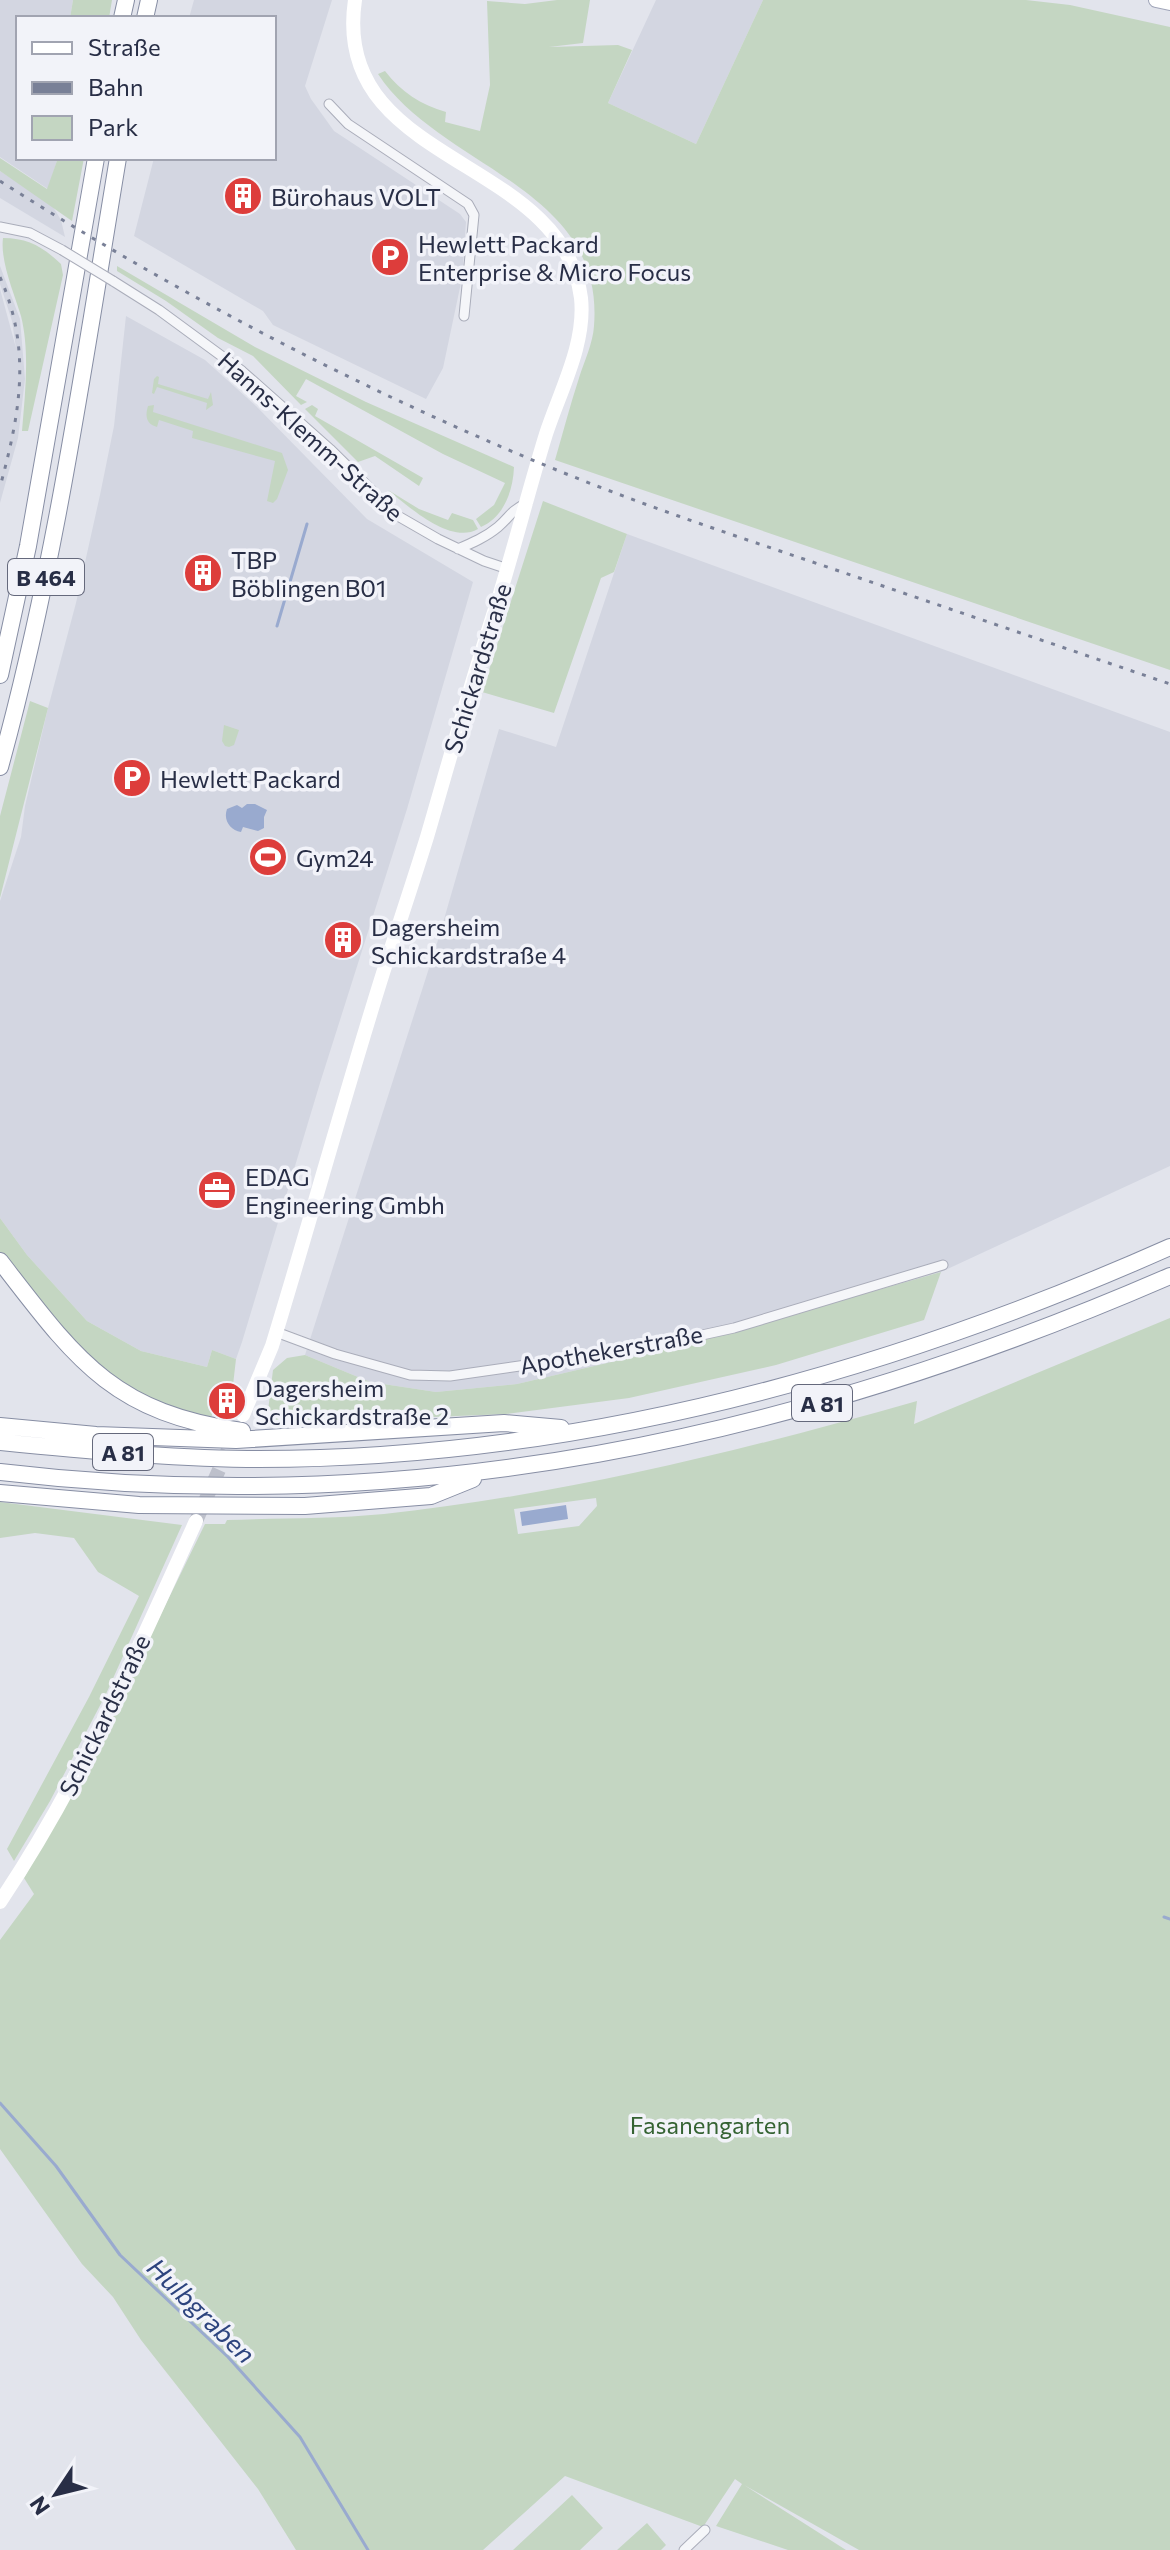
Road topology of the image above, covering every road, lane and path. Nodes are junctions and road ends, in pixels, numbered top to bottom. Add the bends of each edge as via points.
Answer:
1 (355, 0) edge
2 (1156, 0) edge
3 (1170, 3) edge
4 (329, 104) dead end
5 (96, 160) edge
6 (118, 160) edge
7 (0, 227) edge
8 (464, 316) dead end
9 (527, 503) junction
10 (458, 549) junction
11 (508, 569) junction
12 (0, 675) edge
13 (5, 749) junction
14 (0, 767) edge
15 (0, 780) edge
16 (1170, 1247) edge
17 (0, 1261) edge
18 (943, 1265) dead end
19 (1170, 1276) edge
20 (276, 1332) junction
21 (243, 1415) tunnel mouth
22 (0, 1426) edge
23 (581, 1431) junction
24 (275, 1436) junction
25 (0, 1442) edge
26 (493, 1471) junction
27 (0, 1472) edge
28 (0, 1493) edge
29 (196, 1521) tunnel mouth
30 (0, 1902) edge
31 (705, 2530) dead end
32 (684, 2550) edge

1 - 9 street, Schickardstraße via 357,58 389,113 527,208 556,237 575,272 579,336
2 - 3 street
4 - 8 street via 348,124 468,204 474,215
5 - 12 highway, B 464
6 - 13 highway, B 464 via 50,555
7 - 10 street, Hanns-Klemm-Straße, bridge via 30,233 159,310 242,371 398,516
9 - 10 street via 490,533
9 - 11 street, Schickardstraße
10 - 11 street, Hanns-Klemm-Straße
11 - 20 street, Schickardstraße
13 - 14 highway, B 464
13 - 15 highway, B 464
16 - 23 highway, A 81 via 883,1357 720,1402
17 - 24 highway via 76,1355 119,1391 182,1419
18 - 20 street, Apothekerstraße via 734,1328 638,1349 450,1376 410,1375
19 - 26 highway, A 81 via 971,1355 812,1406 662,1443
20 - 21 street, Schickardstraße
22 - 24 highway via 156,1438
23 - 24 highway via 504,1423
23 - 25 highway, A 81 via 441,1449 301,1458
26 - 27 highway, A 81 via 246,1487
26 - 28 highway via 431,1496 331,1505 177,1507
29 - 30 street, Schickardstraße via 90,1749
31 - 32 street

